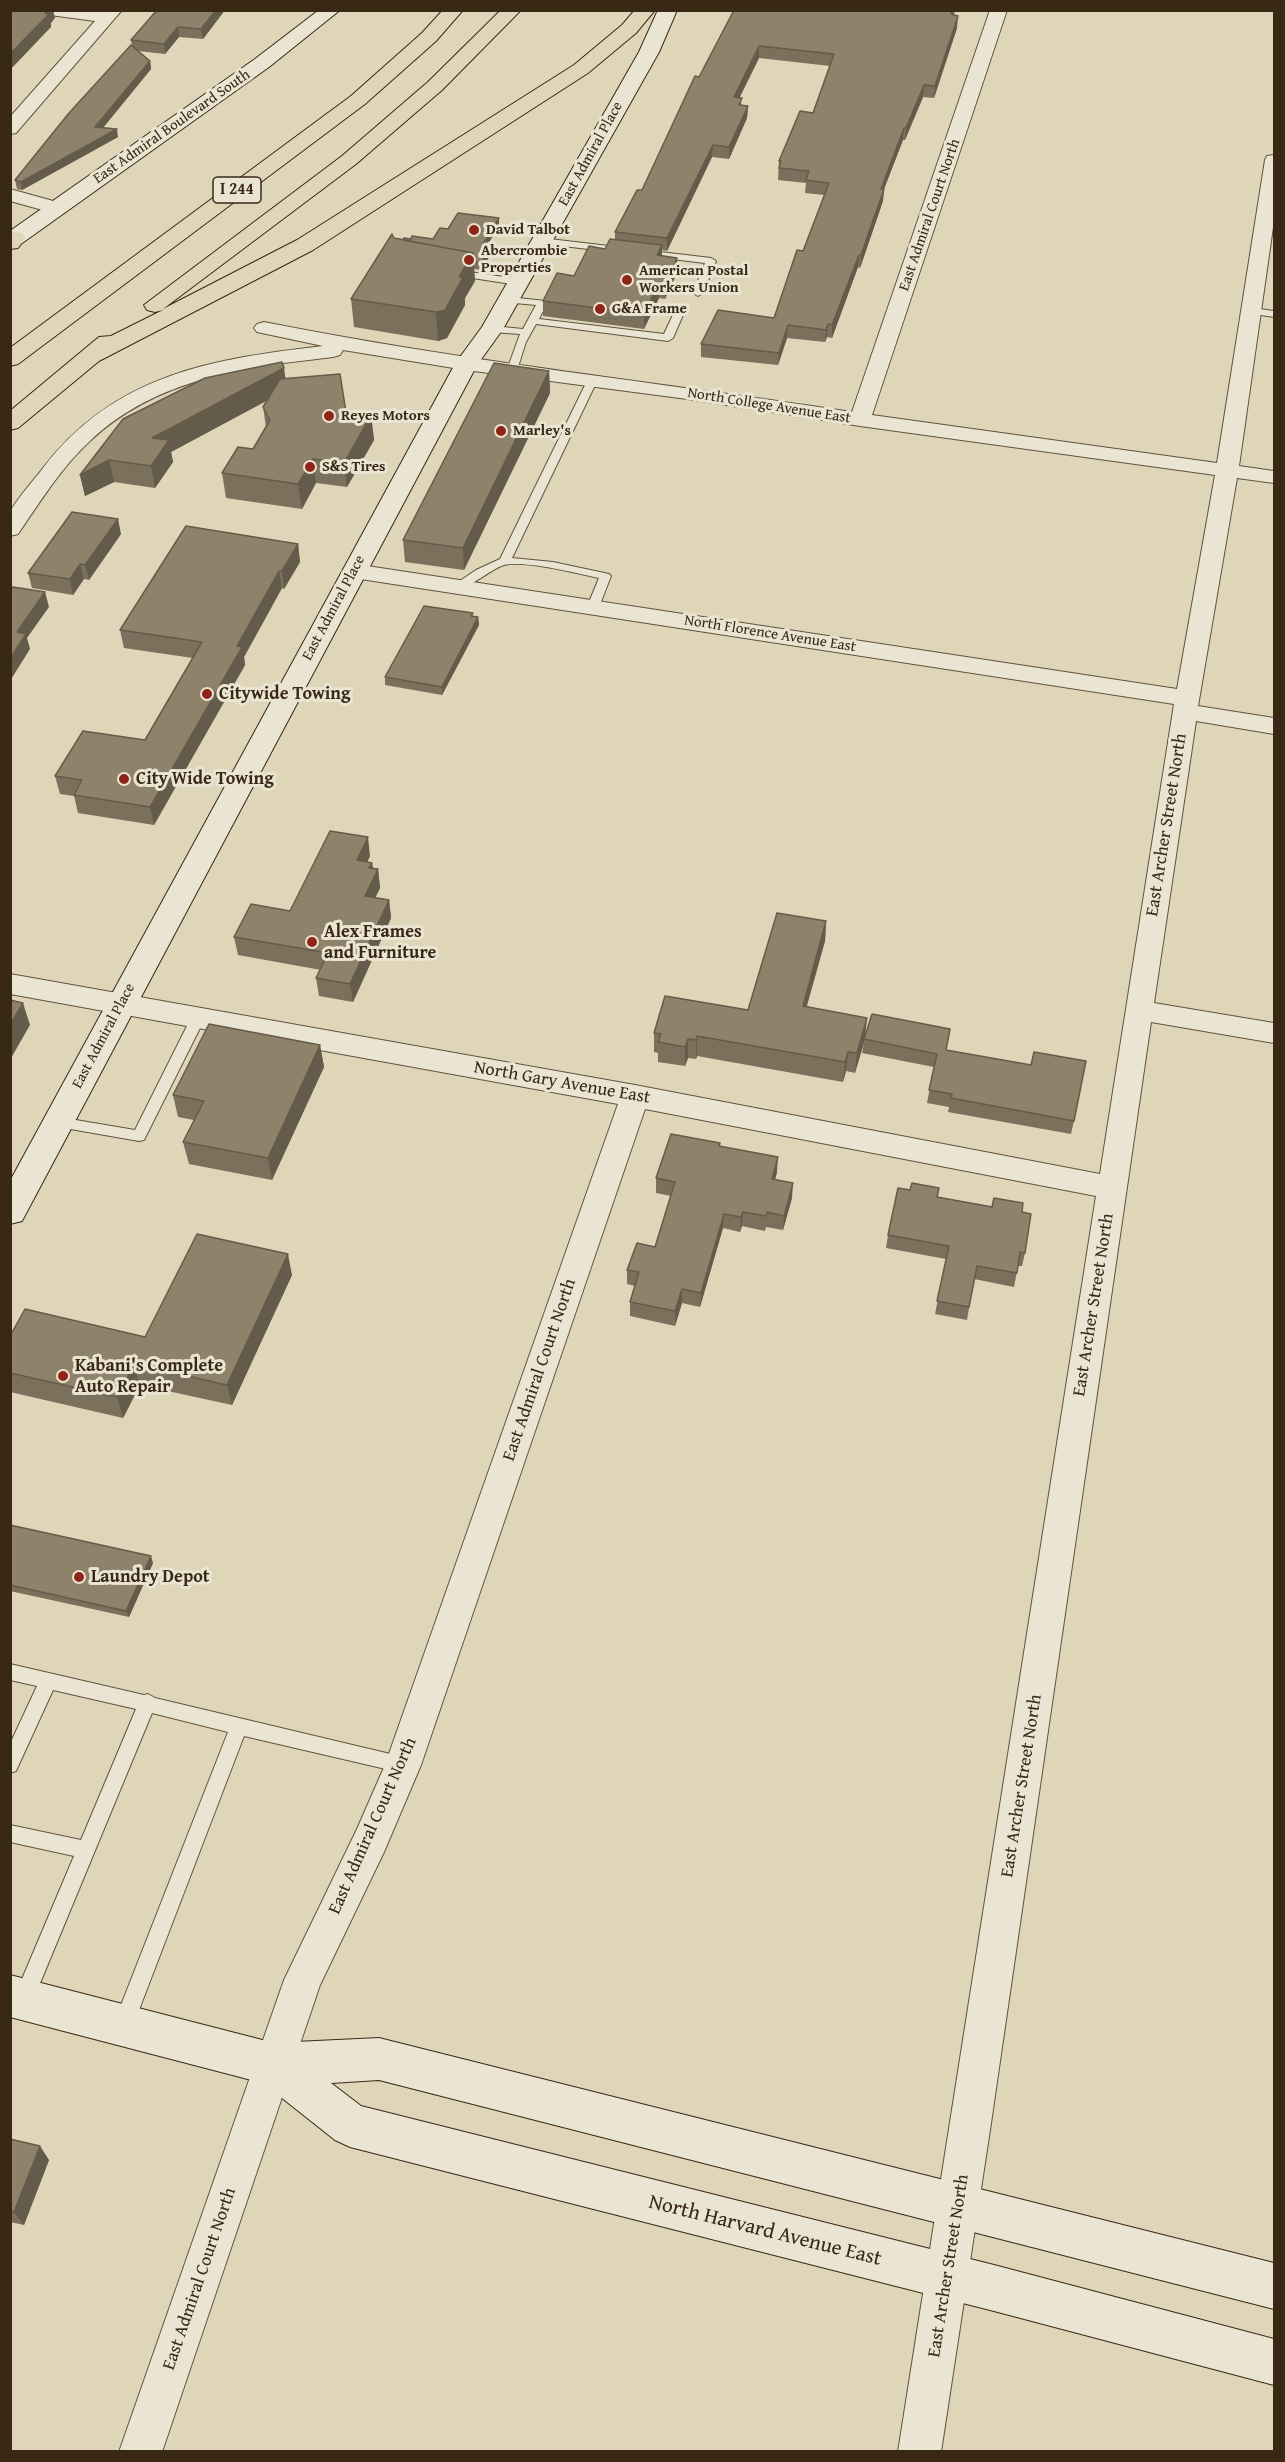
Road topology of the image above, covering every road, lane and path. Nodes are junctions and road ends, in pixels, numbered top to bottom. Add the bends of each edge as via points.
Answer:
1 (50, 10) edge
2 (331, 10) edge
3 (454, 10) edge
4 (512, 10) edge
5 (646, 10) edge
6 (668, 10) edge
7 (999, 10) edge
8 (111, 14) edge
9 (10, 129) edge
10 (1275, 160) edge
11 (10, 195) edge
12 (57, 208) junction
13 (1270, 227) edge
14 (12, 240) edge
15 (541, 241) junction
16 (443, 271) edge
17 (518, 282) junction
18 (698, 293) dead end
19 (508, 300) junction
20 (681, 308) dead end
21 (1263, 312) edge
22 (532, 321) junction
23 (264, 328) dead end
24 (492, 329) junction
25 (526, 332) junction
26 (363, 348) junction
27 (90, 356) junction
28 (10, 359) edge
29 (466, 364) junction
30 (512, 370) junction
31 (592, 381) junction
32 (860, 420) junction
33 (10, 423) edge
34 (1227, 470) junction
35 (1275, 477) edge
36 (10, 529) edge
37 (505, 561) junction
38 (354, 571) junction
39 (458, 587) junction
40 (593, 607) junction
41 (1186, 705) junction
42 (1275, 726) edge
43 (10, 984) edge
44 (121, 1004) junction
45 (1139, 1010) junction
46 (198, 1018) junction
47 (1275, 1033) edge
48 (635, 1096) junction
49 (58, 1122) junction
50 (1112, 1188) junction
51 (10, 1212) edge
52 (10, 1672) edge
53 (48, 1681) junction
54 (148, 1702) junction
55 (239, 1727) junction
56 (10, 1764) edge
57 (403, 1765) junction
58 (10, 1833) edge
59 (86, 1850) junction
60 (17, 1997) edge
61 (124, 2025) junction
62 (274, 2064) junction
63 (958, 2207) junction
64 (947, 2276) junction
65 (1275, 2286) edge
66 (1275, 2362) edge
67 (140, 2451) edge
68 (919, 2451) edge

1 - 8 street
2 - 12 main road, East Admiral Boulevard South
3 - 28 highway, I 244 via 358,100
4 - 27 highway, I 244 via 435,86 349,159
5 - 27 highway via 581,69 305,245
6 - 15 main road, East Admiral Place via 649,52
7 - 32 street, East Admiral Court North
8 - 9 street
10 - 13 street, East Archer Street North
11 - 12 street
12 - 14 main road, East Admiral Boulevard South
13 - 21 street, East Archer Street North
15 - 17 main road, East Admiral Place
15 - 18 lane via 711,261
16 - 17 lane
17 - 19 main road, East Admiral Place
19 - 22 lane via 542,303
19 - 24 main road, East Admiral Place
20 - 22 lane via 668,338
21 - 34 street, East Archer Street North
22 - 25 lane
23 - 26 street, North College Avenue East
24 - 25 lane
24 - 29 main road, East Admiral Place
25 - 30 lane
26 - 29 street, North College Avenue East
26 - 36 street via 237,363 180,379 123,405 84,435
27 - 33 highway, I 244
29 - 30 street, North College Avenue East
29 - 38 main road, East Admiral Place
30 - 31 street, North College Avenue East
31 - 32 street, North College Avenue East
31 - 37 lane
32 - 34 street, North College Avenue East
34 - 35 street, North College Avenue East
34 - 41 street, East Archer Street North
37 - 39 lane
37 - 40 lane via 605,576
38 - 39 street, North Florence Avenue East
38 - 44 main road, East Admiral Place
39 - 40 street, North Florence Avenue East
40 - 41 street, North Florence Avenue East
41 - 42 street, North Florence Avenue East
41 - 45 street, East Archer Street North
43 - 44 street, North Gary Avenue East
44 - 46 street, North Gary Avenue East
44 - 49 main road, East Admiral Place
45 - 47 street
45 - 50 street, East Archer Street North
46 - 48 street, North Gary Avenue East
46 - 49 lane via 139,1136
48 - 50 street, North Gary Avenue East
48 - 57 street, East Admiral Court North
49 - 51 main road, East Admiral Place
50 - 63 street, East Archer Street North
52 - 53 lane
53 - 54 lane
53 - 56 lane
54 - 55 lane
54 - 59 lane
55 - 57 lane
55 - 61 lane
57 - 62 street, East Admiral Court North via 303,1980
58 - 59 lane
59 - 60 lane
60 - 61 main road, North Harvard Avenue East
61 - 62 main road, North Harvard Avenue East
62 - 63 main road, North Harvard Avenue East via 379,2059
62 - 64 main road, North Harvard Avenue East via 350,2125
62 - 67 street, East Admiral Court North
63 - 64 street, East Archer Street North
63 - 65 main road, North Harvard Avenue East
64 - 66 main road, North Harvard Avenue East
64 - 68 street, East Archer Street North

